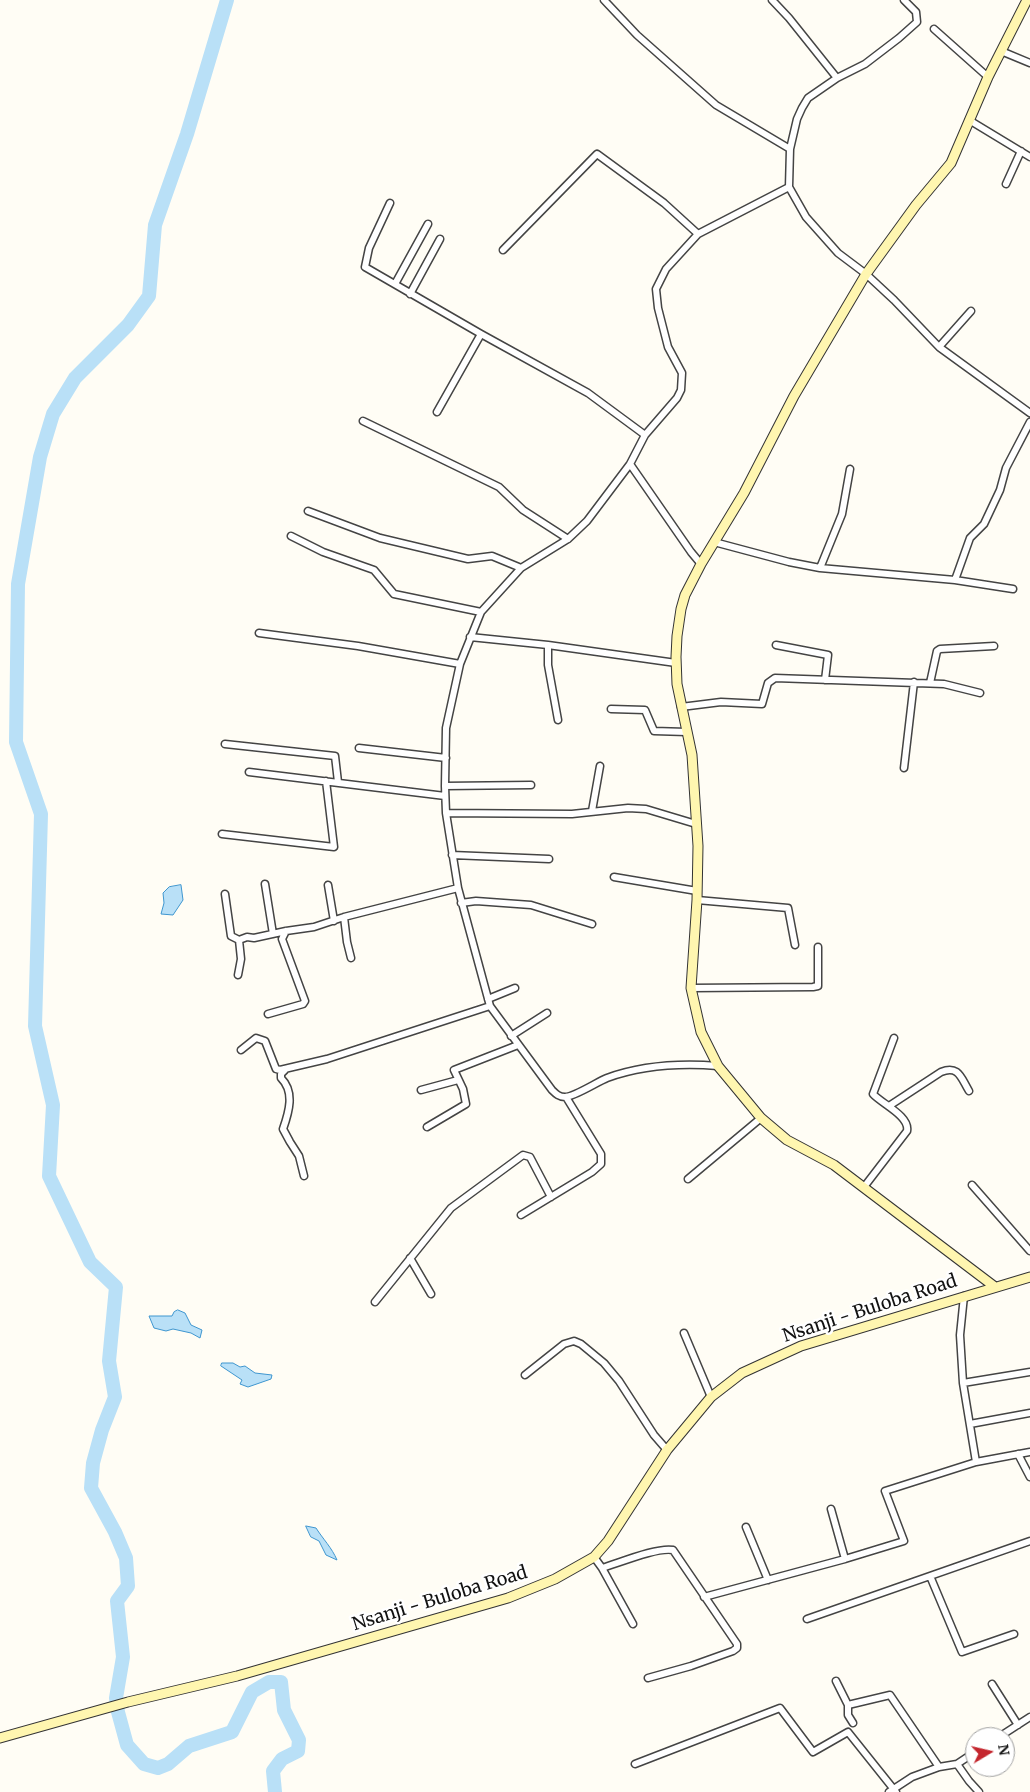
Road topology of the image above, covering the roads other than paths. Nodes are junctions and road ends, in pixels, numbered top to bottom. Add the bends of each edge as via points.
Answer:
1 (604, 0) edge
2 (772, 0) edge
3 (904, 0) edge
4 (1028, 0) edge
5 (934, 29) dead end
6 (1002, 50) junction
7 (1030, 63) edge
8 (837, 78) junction
9 (988, 78) junction
10 (969, 120) junction
11 (790, 149) junction
12 (1021, 151) junction
13 (1030, 157) edge
14 (1006, 184) dead end
15 (789, 187) junction
16 (390, 203) dead end
17 (428, 224) dead end
18 (698, 234) junction
19 (440, 239) dead end
20 (503, 250) dead end
21 (866, 274) junction
22 (395, 284) junction
23 (410, 294) junction
24 (971, 311) dead end
25 (481, 334) junction
26 (939, 347) junction
27 (436, 412) dead end
28 (1030, 413) edge
29 (363, 421) dead end
30 (1030, 422) edge
31 (645, 435) junction
32 (630, 464) junction
33 (850, 469) dead end
34 (308, 511) dead end
35 (291, 536) dead end
36 (568, 539) junction
37 (714, 542) junction
38 (701, 564) junction
39 (521, 568) junction
40 (820, 568) junction
41 (955, 580) junction
42 (1013, 589) dead end
43 (481, 612) junction
44 (258, 633) dead end
45 (470, 637) junction
46 (776, 644) dead end
47 (548, 645) junction
48 (994, 646) dead end
49 (676, 663) junction
50 (460, 664) junction
51 (825, 680) junction
52 (914, 682) junction
53 (930, 683) junction
54 (980, 693) dead end
55 (681, 707) junction
56 (611, 709) dead end
57 (558, 720) dead end
58 (687, 732) junction
59 (226, 744) dead end
60 (359, 748) dead end
61 (446, 758) junction
62 (600, 766) dead end
63 (904, 768) dead end
64 (249, 772) dead end
65 (326, 781) junction
66 (338, 782) junction
67 (531, 785) dead end
68 (445, 786) junction
69 (445, 796) junction
70 (592, 811) junction
71 (446, 813) junction
72 (696, 824) junction
73 (222, 834) dead end
74 (452, 855) junction
75 (549, 859) dead end
76 (614, 877) dead end
77 (265, 884) dead end
78 (328, 885) dead end
79 (458, 888) junction
80 (225, 894) dead end
81 (697, 895) junction
82 (462, 903) junction
83 (344, 918) junction
84 (334, 921) junction
85 (592, 924) dead end
86 (286, 931) junction
87 (273, 934) junction
88 (239, 940) junction
89 (795, 945) dead end
90 (818, 948) dead end
91 (351, 958) dead end
92 (238, 975) dead end
93 (514, 988) dead end
94 (692, 988) junction
95 (489, 1003) junction
96 (547, 1013) dead end
97 (268, 1014) dead end
98 (511, 1036) junction
99 (894, 1038) dead end
100 (518, 1045) junction
101 (241, 1050) dead end
102 (718, 1066) junction
103 (286, 1069) junction
104 (458, 1080) junction
105 (421, 1090) dead end
106 (969, 1091) dead end
107 (566, 1097) junction
108 (889, 1106) junction
109 (761, 1118) junction
110 (427, 1127) dead end
111 (304, 1176) dead end
112 (688, 1179) dead end
113 (972, 1185) dead end
114 (864, 1187) junction
115 (551, 1197) junction
116 (521, 1215) dead end
117 (1030, 1251) edge
118 (410, 1258) junction
119 (1030, 1277) edge
120 (996, 1287) junction
121 (431, 1294) dead end
122 (964, 1296) junction
123 (375, 1302) dead end
124 (684, 1334) dead end
125 (1030, 1372) edge
126 (525, 1375) dead end
127 (963, 1383) junction
128 (711, 1397) junction
129 (1030, 1414) edge
130 (970, 1424) junction
131 (667, 1450) junction
132 (1030, 1452) edge
133 (1018, 1454) junction
134 (976, 1462) junction
135 (1030, 1477) edge
136 (831, 1509) dead end
137 (746, 1527) dead end
138 (1030, 1541) edge
139 (594, 1557) junction
140 (845, 1559) junction
141 (602, 1568) junction
142 (930, 1576) junction
143 (768, 1580) junction
144 (704, 1597) junction
145 (807, 1619) dead end
146 (633, 1624) dead end
147 (1014, 1634) dead end
148 (648, 1678) dead end
149 (836, 1681) dead end
150 (992, 1684) dead end
151 (848, 1705) junction
152 (1030, 1717) edge
153 (853, 1723) dead end
154 (1018, 1725) junction
155 (1015, 1727) edge
156 (0, 1738) edge
157 (965, 1759) edge
158 (635, 1764) dead end
159 (958, 1764) junction
160 (939, 1767) junction
161 (893, 1791) edge
162 (979, 1792) edge

1 - 11 street via 637,35 716,105
2 - 8 street
3 - 8 street via 916,12 917,22 865,64
4 - 6 street
5 - 9 street
6 - 7 street
6 - 9 street
8 - 11 street via 808,98 797,119
9 - 10 street
10 - 12 street
10 - 21 street via 951,163
11 - 15 street
12 - 13 street
12 - 14 street
15 - 18 street
15 - 21 street via 812,224 838,253
16 - 22 street via 369,248 365,267
17 - 22 street
18 - 20 street via 664,203 597,154
18 - 31 street via 666,269 656,289 668,346 682,373 677,398
19 - 23 street
21 - 26 street
21 - 37 street
22 - 23 street
23 - 25 street
24 - 26 street
25 - 27 street
25 - 31 street via 588,393
26 - 28 street
29 - 36 street via 499,486 523,510
30 - 41 street via 1006,468 984,524 970,538
31 - 32 street
32 - 36 street via 602,503
32 - 38 street
33 - 40 street via 842,514
34 - 39 street via 380,538 468,559 492,556
35 - 43 street via 323,552 374,570 394,594
36 - 39 street
37 - 38 street
37 - 40 street
38 - 49 street via 681,609
39 - 43 street
40 - 41 street
41 - 42 street
43 - 45 street
44 - 50 street
45 - 47 street
45 - 50 street
46 - 51 street via 828,655
47 - 49 street
47 - 57 street via 548,664
48 - 53 street via 937,651
49 - 55 street
50 - 61 street via 446,728
51 - 52 street
51 - 55 street via 775,678 768,683 762,704 721,702
52 - 53 street
52 - 63 street
53 - 54 street
55 - 58 street
56 - 58 street via 645,710 654,731
58 - 72 street via 692,755
59 - 66 street via 335,756
60 - 61 street
61 - 68 street
62 - 70 street
64 - 65 street
65 - 66 street
65 - 73 street via 334,847
66 - 69 street
67 - 68 street
68 - 69 street
69 - 71 street
70 - 71 street via 572,814
70 - 72 street via 646,809
71 - 74 street
72 - 81 street
74 - 75 street
74 - 79 street
76 - 81 street
77 - 87 street
78 - 84 street
79 - 82 street
79 - 83 street
80 - 88 street via 231,936
81 - 89 street via 788,908
81 - 94 street
82 - 85 street via 531,905
82 - 95 street
83 - 84 street
83 - 91 street
84 - 86 street
86 - 87 street
86 - 97 street via 282,939 305,1001
87 - 88 street
88 - 92 street via 242,959
90 - 94 street via 818,986
93 - 95 street
94 - 102 street via 701,1032
95 - 98 street
95 - 103 street via 326,1059
96 - 98 street
98 - 100 street
99 - 108 street via 873,1094
100 - 104 street via 454,1070
100 - 107 street via 552,1090 558,1096
101 - 103 street via 256,1038 265,1042 276,1070
102 - 107 street via 686,1063 633,1070
102 - 109 street
103 - 111 street via 281,1078 287,1084 290,1096 283,1129 299,1156
104 - 105 street
104 - 110 street via 466,1104
106 - 108 street via 957,1072 948,1069
107 - 115 street via 602,1154 602,1159 592,1172
108 - 114 street via 908,1124 907,1131
109 - 112 street
109 - 114 street via 788,1140 834,1165
113 - 117 street
114 - 120 street
115 - 116 street
115 - 118 street via 530,1157 523,1155 451,1208
118 - 121 street
118 - 123 street
119 - 120 street, Nsanji - Buloba Road
120 - 122 street, Nsanji - Buloba Road
122 - 127 street via 960,1335
122 - 128 street, Nsanji - Buloba Road via 801,1346 742,1373
124 - 128 street
125 - 127 street
126 - 131 street via 564,1344 574,1341 581,1344 619,1381
127 - 130 street
128 - 131 street, Nsanji - Buloba Road
129 - 130 street
130 - 134 street
131 - 139 street, Nsanji - Buloba Road via 608,1541
132 - 133 street
133 - 134 street
133 - 135 street
134 - 140 street via 886,1491 904,1540
136 - 140 street
137 - 143 street
138 - 142 street
139 - 141 street
139 - 156 street, Nsanji - Buloba Road via 555,1579 508,1598 237,1676
140 - 143 street
141 - 144 street via 671,1550
141 - 146 street
142 - 145 street
142 - 147 street via 962,1652
143 - 144 street
144 - 148 street via 737,1644 735,1650
149 - 151 street
150 - 154 street
151 - 153 street via 848,1715
151 - 160 street via 890,1695
152 - 154 street
154 - 155 street
157 - 159 street
158 - 161 street via 780,1708 813,1752 848,1732
159 - 160 street
159 - 162 street
160 - 161 street via 912,1777

